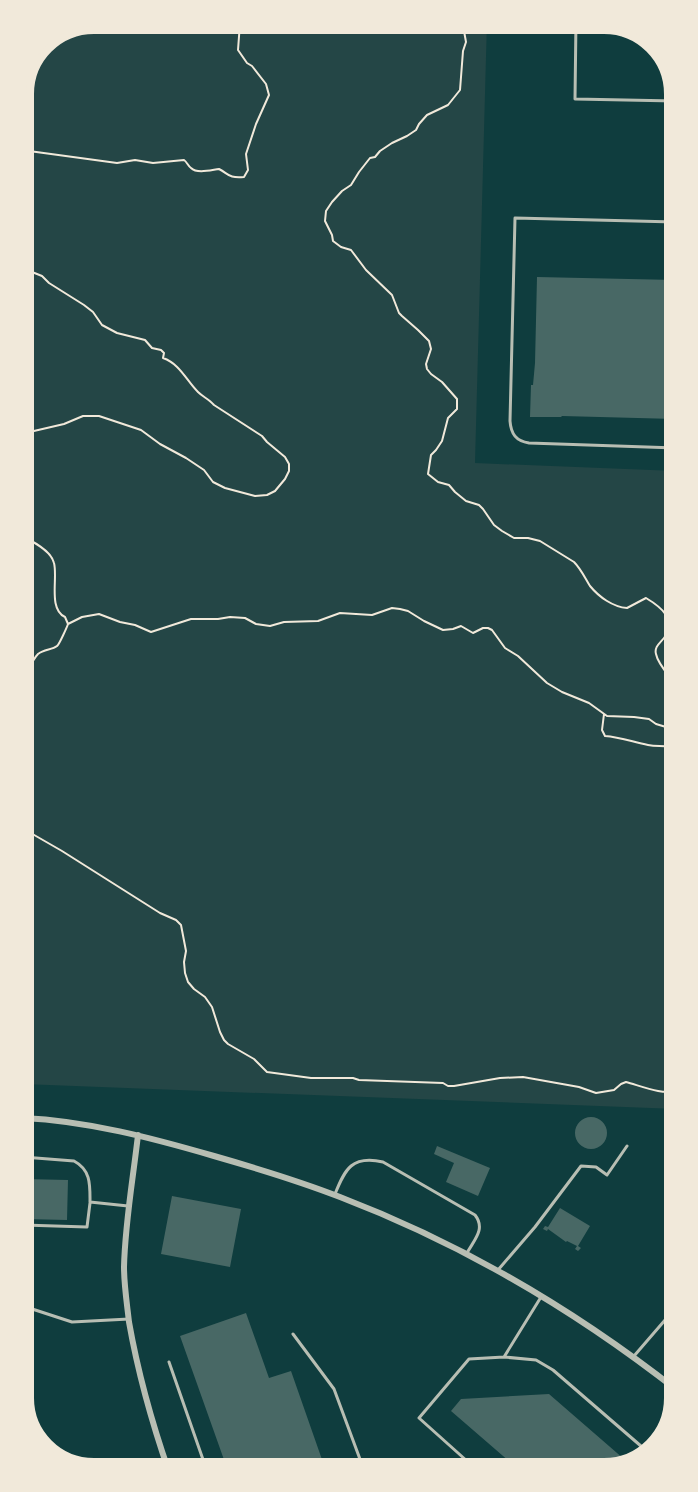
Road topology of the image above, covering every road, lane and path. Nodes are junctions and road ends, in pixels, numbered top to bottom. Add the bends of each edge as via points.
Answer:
1 (239, 30) edge
2 (466, 30) edge
3 (576, 30) edge
4 (668, 101) edge
5 (30, 151) edge
6 (668, 222) edge
7 (30, 271) edge
8 (30, 432) edge
9 (668, 448) edge
10 (30, 540) edge
11 (668, 618) edge
12 (68, 624) junction
13 (668, 628) edge
14 (30, 666) edge
15 (668, 675) edge
16 (604, 714) junction
17 (668, 726) edge
18 (668, 746) edge
19 (30, 833) edge
20 (668, 1093) edge
21 (30, 1119) edge
22 (138, 1135) junction
23 (627, 1146) dead end
24 (30, 1156) edge
25 (334, 1195) junction
26 (90, 1202) junction
27 (129, 1206) junction
28 (30, 1225) edge
29 (466, 1254) junction
30 (496, 1271) junction
31 (540, 1297) junction
32 (30, 1308) edge
33 (668, 1317) edge
34 (129, 1318) junction
35 (292, 1334) dead end
36 (634, 1356) junction
37 (504, 1357) junction
38 (169, 1362) dead end
39 (668, 1383) edge
40 (644, 1448) edge
41 (166, 1462) edge
42 (204, 1462) edge
43 (361, 1462) edge
44 (468, 1462) edge

1 - 5 path via 238,50 266,84 269,94 246,154 249,170 244,177 231,177 219,169 196,171 184,160 117,163
2 - 11 path via 458,93 448,105 428,115 416,130 370,158 326,211 325,221 333,241 351,250 392,295 399,313 429,341 429,372 458,399 458,409 448,418 442,441 431,455 428,474 449,485 466,501 479,505 502,531 514,538 540,541 574,562 594,591 613,605 627,608 646,598 664,609
3 - 4 lane via 575,99
6 - 9 lane via 515,218 510,421 513,435 529,443
7 - 8 path via 84,305 102,325 161,350 163,357 197,391 285,457 289,471 275,491 253,496 213,482 204,470 141,430 99,416 82,416
10 - 12 path via 52,559 57,611
12 - 14 path via 60,644 38,654
12 - 16 path via 99,614 151,632 191,619 245,618 270,626 318,621 340,613 372,615 400,609 443,630 461,626 474,633 483,628 492,630 505,648 547,683
13 - 15 path via 655,651
16 - 17 path via 644,718
16 - 18 path via 605,736
19 - 20 path via 181,925 188,982 213,1007 224,1040 267,1072 448,1086 524,1077 596,1093 626,1082
21 - 22 street
22 - 25 street via 257,1168
22 - 27 street
23 - 30 lane via 607,1175 596,1167 581,1166
24 - 26 lane via 81,1164 90,1184
25 - 29 street
25 - 29 lane via 350,1166 369,1160 383,1162 475,1215 480,1229
26 - 27 lane
26 - 28 lane via 87,1227
27 - 34 street via 124,1269
29 - 30 street
30 - 31 street
31 - 36 street
31 - 37 lane
32 - 34 lane via 72,1322
33 - 36 lane
34 - 41 street via 140,1376
35 - 43 lane via 334,1389
36 - 39 street
37 - 40 lane via 536,1360 553,1370
37 - 44 lane via 469,1359 419,1418
38 - 42 lane

